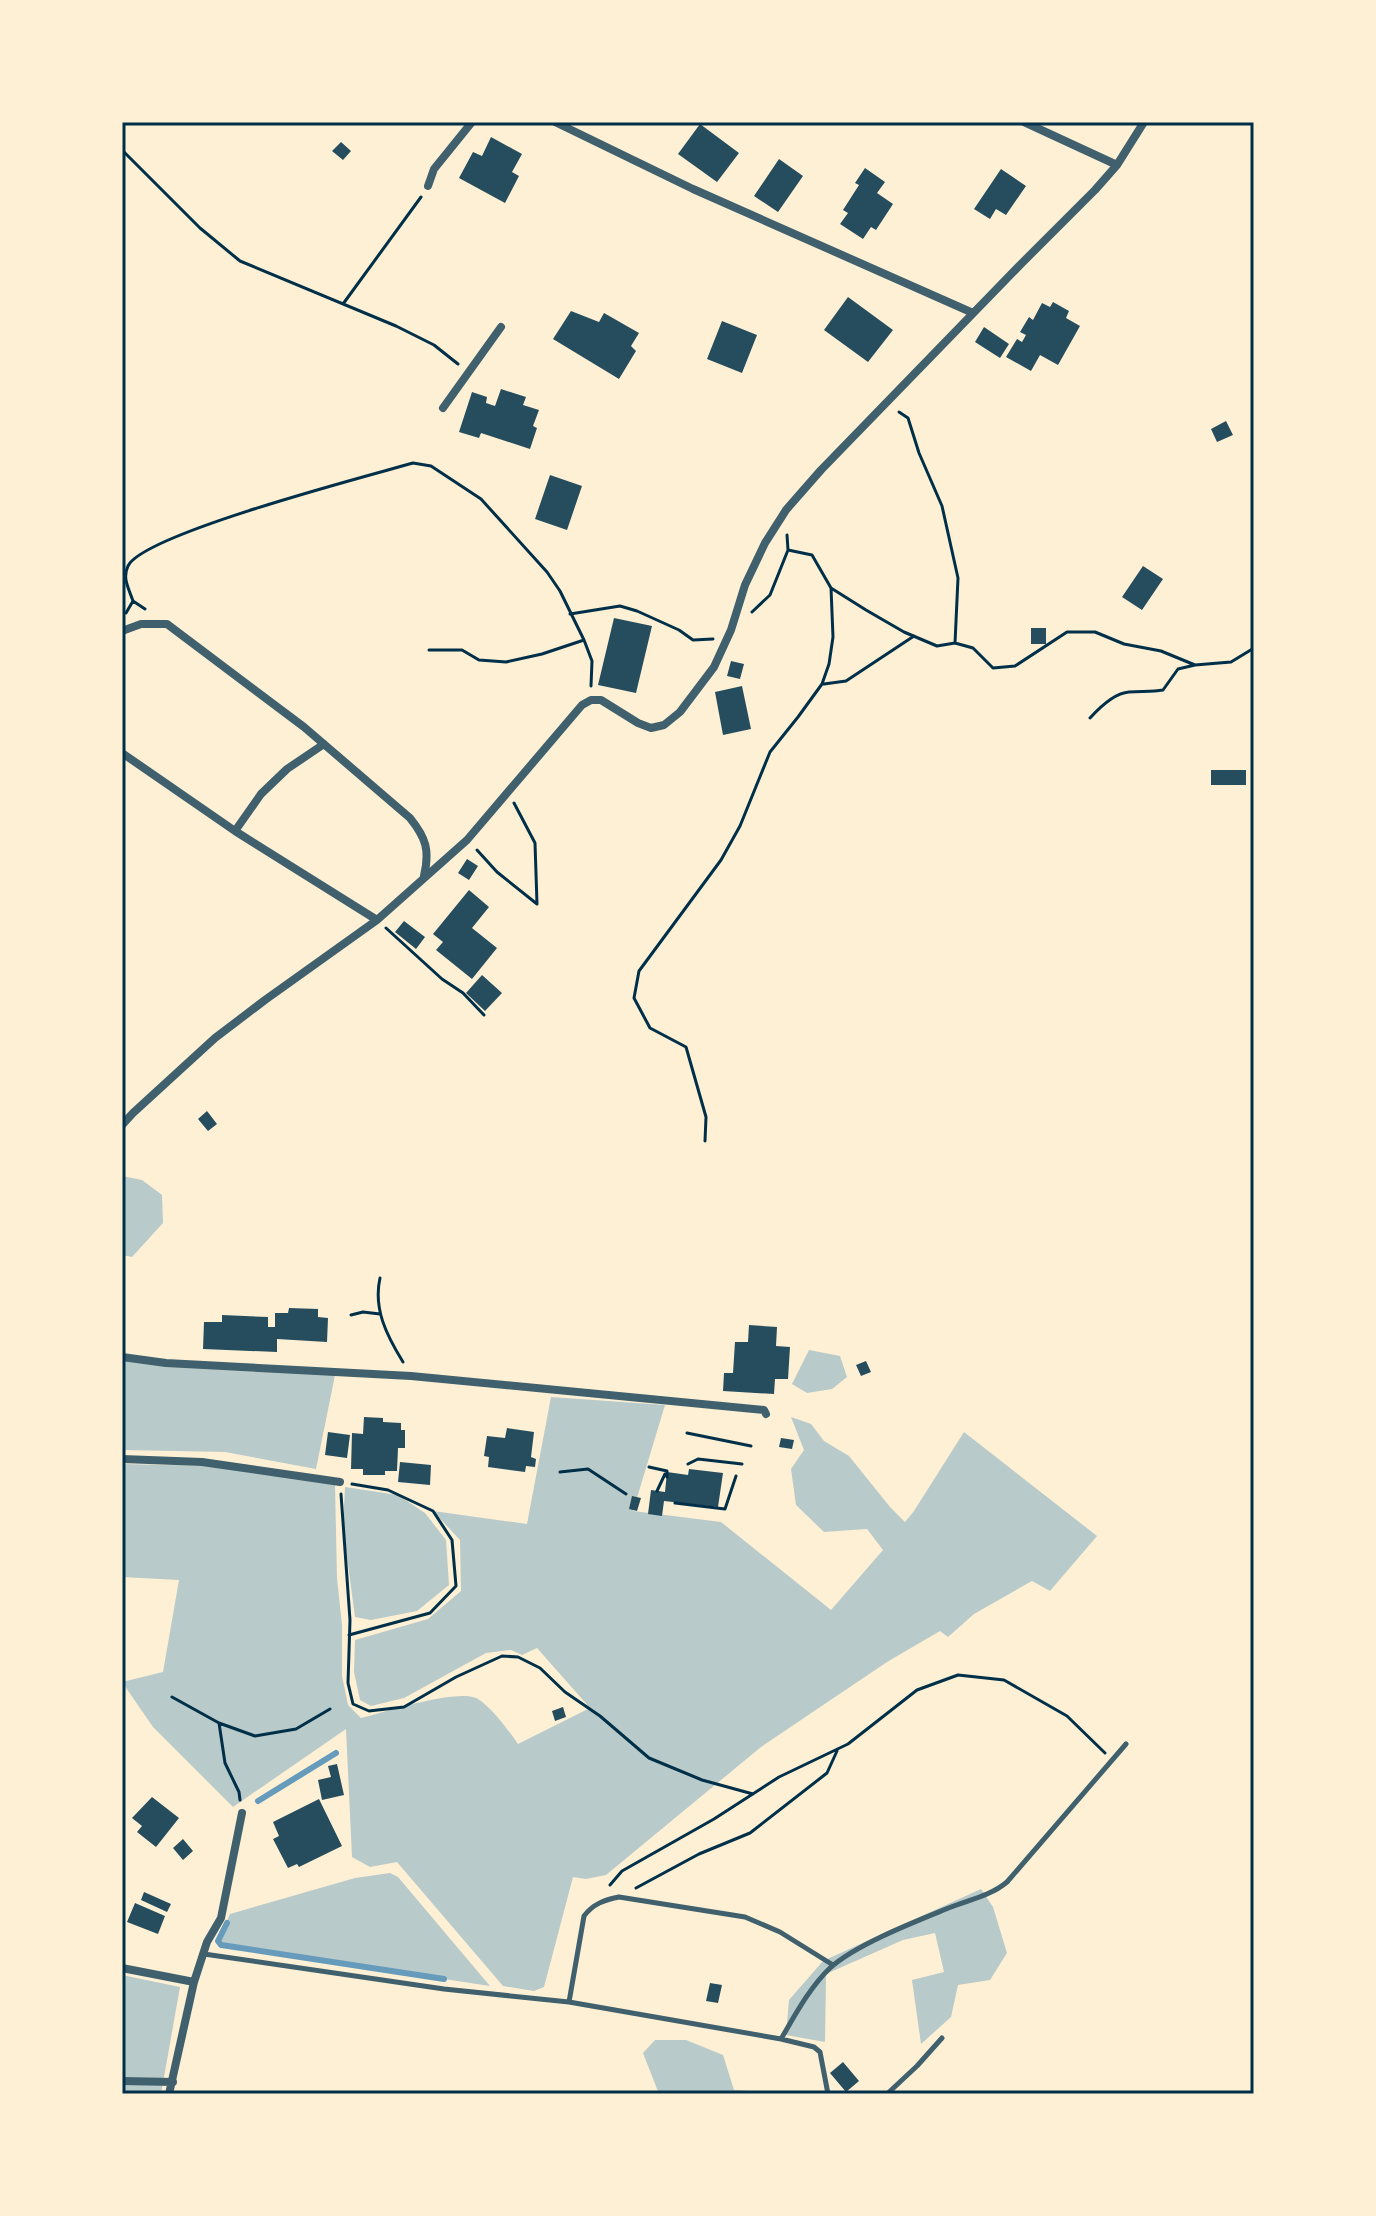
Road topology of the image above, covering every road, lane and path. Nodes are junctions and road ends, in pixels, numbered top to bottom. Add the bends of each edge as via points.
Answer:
1 (472, 122) edge
2 (555, 122) edge
3 (1024, 122) edge
4 (1144, 122) edge
5 (122, 150) edge
6 (1117, 165) junction
7 (428, 186) joint
8 (343, 304) junction
9 (973, 313) junction
10 (501, 327) dead end
11 (468, 373) junction
12 (886, 403) junction
13 (443, 408) dead end
14 (786, 510) junction
15 (788, 550) junction
16 (831, 588) junction
17 (133, 601) dead end
18 (751, 612) dead end
19 (570, 614) junction
20 (731, 630) junction
21 (122, 631) edge
22 (914, 636) junction
23 (584, 640) junction
24 (955, 643) junction
25 (1254, 648) edge
26 (429, 650) dead end
27 (1195, 665) junction
28 (822, 684) junction
29 (591, 700) junction
30 (1090, 718) dead end
31 (324, 744) junction
32 (122, 753) edge
33 (509, 793) junction
34 (235, 831) junction
35 (467, 840) junction
36 (424, 876) junction
37 (377, 920) junction
38 (484, 1015) dead end
39 (122, 1125) edge
40 (705, 1141) dead end
41 (380, 1278) dead end
42 (380, 1314) junction
43 (351, 1315) dead end
44 (122, 1357) edge
45 (411, 1376) junction
46 (766, 1414) dead end
47 (687, 1433) dead end
48 (751, 1446) dead end
49 (122, 1459) edge
50 (688, 1464) dead end
51 (742, 1464) dead end
52 (649, 1467) dead end
53 (667, 1471) junction
54 (560, 1472) dead end
55 (736, 1476) dead end
56 (667, 1477) dead end
57 (340, 1482) junction
58 (657, 1491) dead end
59 (626, 1494) dead end
60 (675, 1503) dead end
61 (349, 1635) junction
62 (172, 1697) dead end
63 (330, 1709) dead end
64 (219, 1723) junction
65 (1126, 1744) dead end
66 (837, 1749) junction
67 (1113, 1760) junction
68 (753, 1794) junction
69 (242, 1813) joint
70 (619, 1897) junction
71 (593, 1906) junction
72 (203, 1954) junction
73 (833, 1965) junction
74 (122, 1968) edge
75 (194, 1982) junction
76 (569, 2002) junction
77 (942, 2038) dead end
78 (781, 2039) junction
79 (122, 2081) edge
80 (173, 2082) junction
81 (169, 2094) edge
82 (828, 2094) edge
83 (887, 2094) edge

1 - 7 street via 434,169
2 - 9 street
3 - 6 street
4 - 6 street
5 - 8 path via 240,261
6 - 9 street
7 - 8 path
8 - 11 path via 434,345
9 - 12 street
10 - 11 street
11 - 13 street
12 - 14 street
12 - 24 path via 908,418 942,506 958,578
14 - 15 path
14 - 20 street via 745,585
15 - 16 path via 812,555
15 - 18 path via 770,595
16 - 22 path
16 - 28 path via 833,637
17 - 19 path via 125,578 128,564 154,545 223,518 413,463 431,466 481,499 547,572
19 - 20 path via 620,606 693,640 714,639
19 - 23 path
20 - 29 street via 714,667 664,725 651,728 601,700
21 - 31 street via 167,624
22 - 24 path via 937,646
22 - 28 path via 846,681
23 - 26 path via 506,662 479,660 462,650
23 - 29 path via 592,661
24 - 27 path via 973,648 993,668 1015,666 1067,632 1095,632
25 - 27 path via 1231,662
27 - 30 path via 1178,669 1163,690 1125,691
28 - 40 path via 770,752 721,860 639,971 634,998 650,1028 686,1047 706,1117
29 - 33 street
31 - 34 street via 261,794
31 - 36 street via 410,818 427,849
32 - 34 street
33 - 35 street
33 - 35 path via 535,843 537,904
34 - 37 street
35 - 36 street
36 - 37 street
37 - 38 path
37 - 39 street via 215,1038
41 - 42 path
42 - 43 path
42 - 45 path
44 - 45 street
45 - 46 street via 707,1403
47 - 48 path
49 - 57 street via 202,1462
50 - 51 path via 698,1459
52 - 53 path
53 - 56 path
53 - 58 path
54 - 59 path via 588,1469
55 - 60 path via 725,1509
57 - 61 path
57 - 61 path via 388,1490 433,1511 452,1540 456,1586 430,1613
61 - 68 path via 353,1704 369,1711 404,1707 502,1656 518,1657 540,1668 649,1758
62 - 64 path
63 - 64 path via 296,1729 255,1736
64 - 69 path via 225,1763
65 - 67 lane
66 - 67 path via 917,1690 958,1675 1004,1680 1067,1716
66 - 68 path
66 - 70 path via 827,1773 750,1833
67 - 73 lane via 995,1892 929,1915
68 - 71 path via 622,1871
69 - 72 street via 221,1918
70 - 71 lane
70 - 73 lane via 745,1917
71 - 76 lane via 581,1922
72 - 75 street
72 - 76 lane
73 - 78 lane
74 - 75 street
75 - 80 street
76 - 78 lane
77 - 83 lane
78 - 82 lane via 820,2052
79 - 80 street
80 - 81 street

